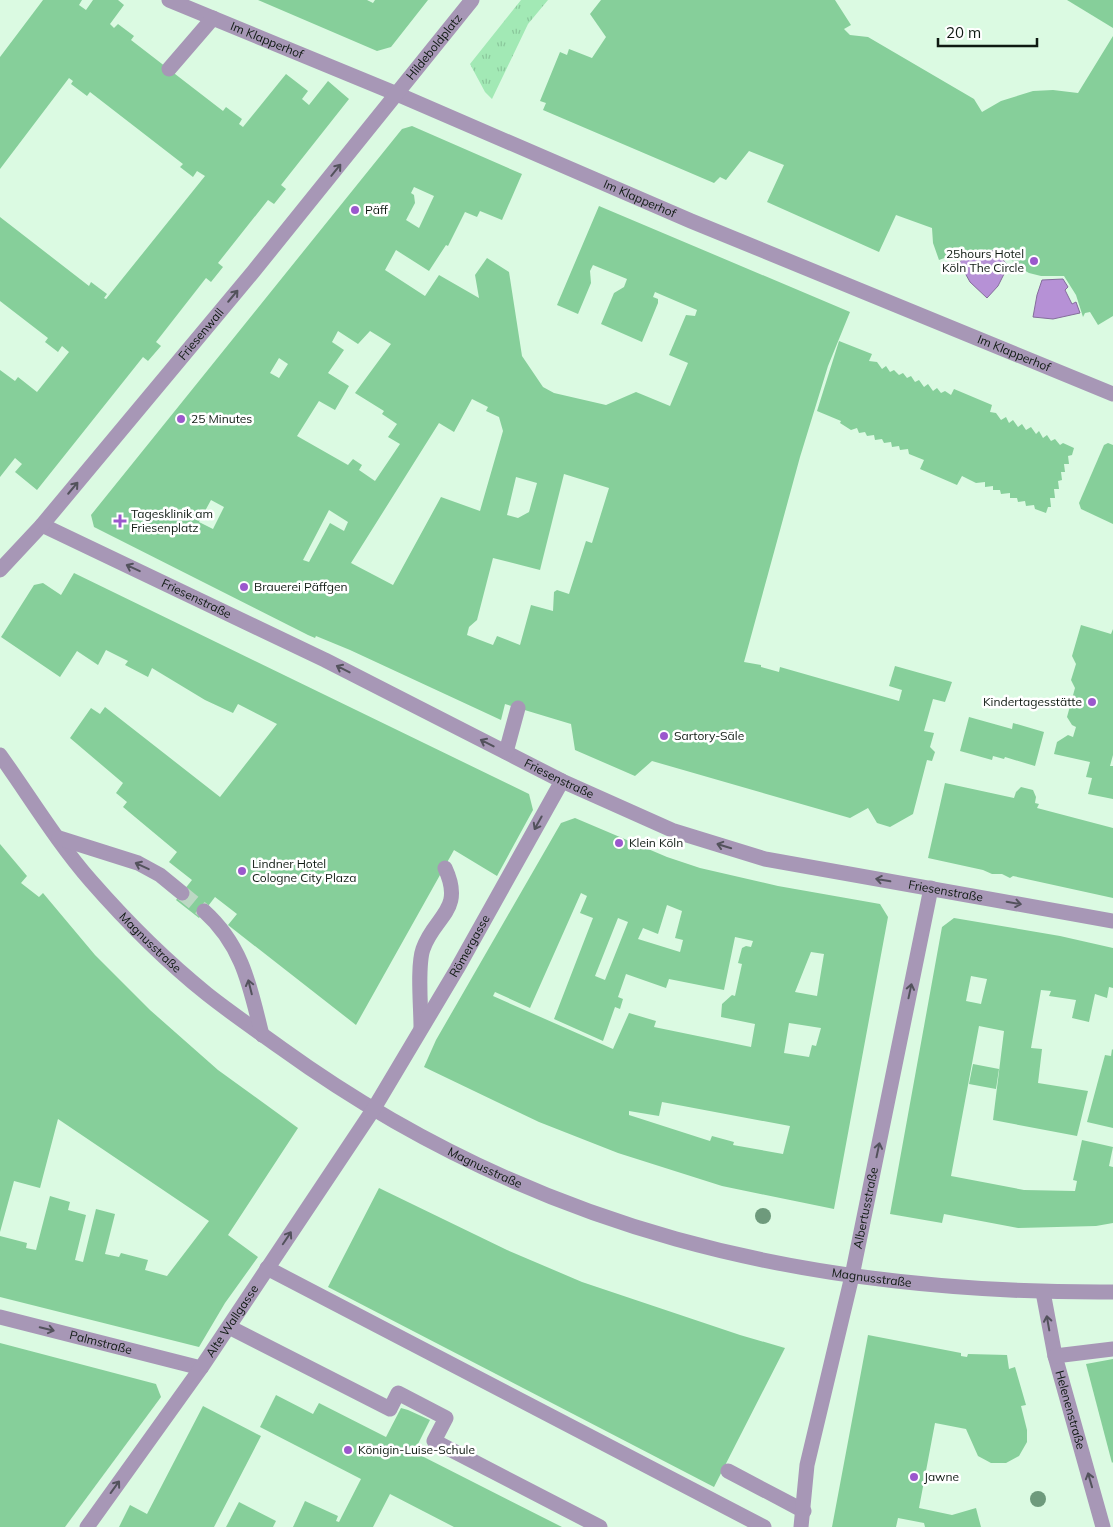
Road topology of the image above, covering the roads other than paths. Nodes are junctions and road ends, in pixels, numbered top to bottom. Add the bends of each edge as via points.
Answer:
1 (169, 0) edge
2 (472, 0) edge
3 (213, 18) junction
4 (169, 69) dead end
5 (397, 94) junction
6 (1113, 394) edge
7 (42, 526) junction
8 (0, 570) edge
9 (518, 708) dead end
10 (506, 752) junction
11 (0, 755) edge
12 (562, 781) junction
13 (59, 838) junction
14 (445, 868) dead end
15 (931, 888) junction
16 (182, 893) tunnel mouth
17 (204, 912) tunnel mouth
18 (1113, 922) edge
19 (421, 1029) junction
20 (262, 1034) junction
21 (373, 1110) junction
22 (267, 1268) junction
23 (852, 1276) junction
24 (1043, 1292) junction
25 (1113, 1292) edge
26 (0, 1316) edge
27 (228, 1327) junction
28 (1113, 1349) edge
29 (1055, 1356) junction
30 (201, 1368) junction
31 (728, 1471) dead end
32 (804, 1511) junction
33 (87, 1527) edge
34 (600, 1527) edge
35 (764, 1527) edge
36 (801, 1527) edge
37 (1103, 1527) edge

1 - 3 street, Im Klapperhof
2 - 5 street, Hildeboldplatz
3 - 4 street
3 - 5 street, Im Klapperhof
5 - 6 street, Im Klapperhof via 691,221
7 -> 5 street, Friesenwall
7 - 8 street, Friesenwall
10 -> 7 street, Friesenstraße via 325,660
9 - 10 street
10 - 12 street, Friesenstraße
11 - 13 street, Magnusstraße
15 -> 12 street, Friesenstraße via 765,859 674,831
12 -> 19 street, Römergasse
16 -> 13 street via 160,874 138,863
13 - 20 street, Magnusstraße via 91,880 169,960 206,994
14 - 19 street via 451,885 450,903 421,956
15 -> 18 street, Friesenstraße
23 -> 15 street, Albertusstraße
20 -> 17 street via 246,970 233,944
19 - 21 street, Römergasse
20 - 21 street, Magnusstraße
22 -> 21 street, Alte Wallgasse
21 - 23 street, Magnusstraße via 498,1176 634,1228 711,1250
22 - 27 street, Alte Wallgasse
22 - 35 street
23 - 24 street, Magnusstraße via 912,1284
23 - 32 street, Albertusstraße via 808,1464
24 - 25 street, Magnusstraße
29 -> 24 street, Helenenstraße
26 -> 30 street, Palmstraße
27 - 30 street, Alte Wallgasse
27 - 34 street via 390,1409 398,1393 446,1418 434,1441
28 - 29 street
37 -> 29 street, Helenenstraße
33 -> 30 street, Alte Wallgasse
31 - 32 street
32 - 36 street, Albertusstraße

